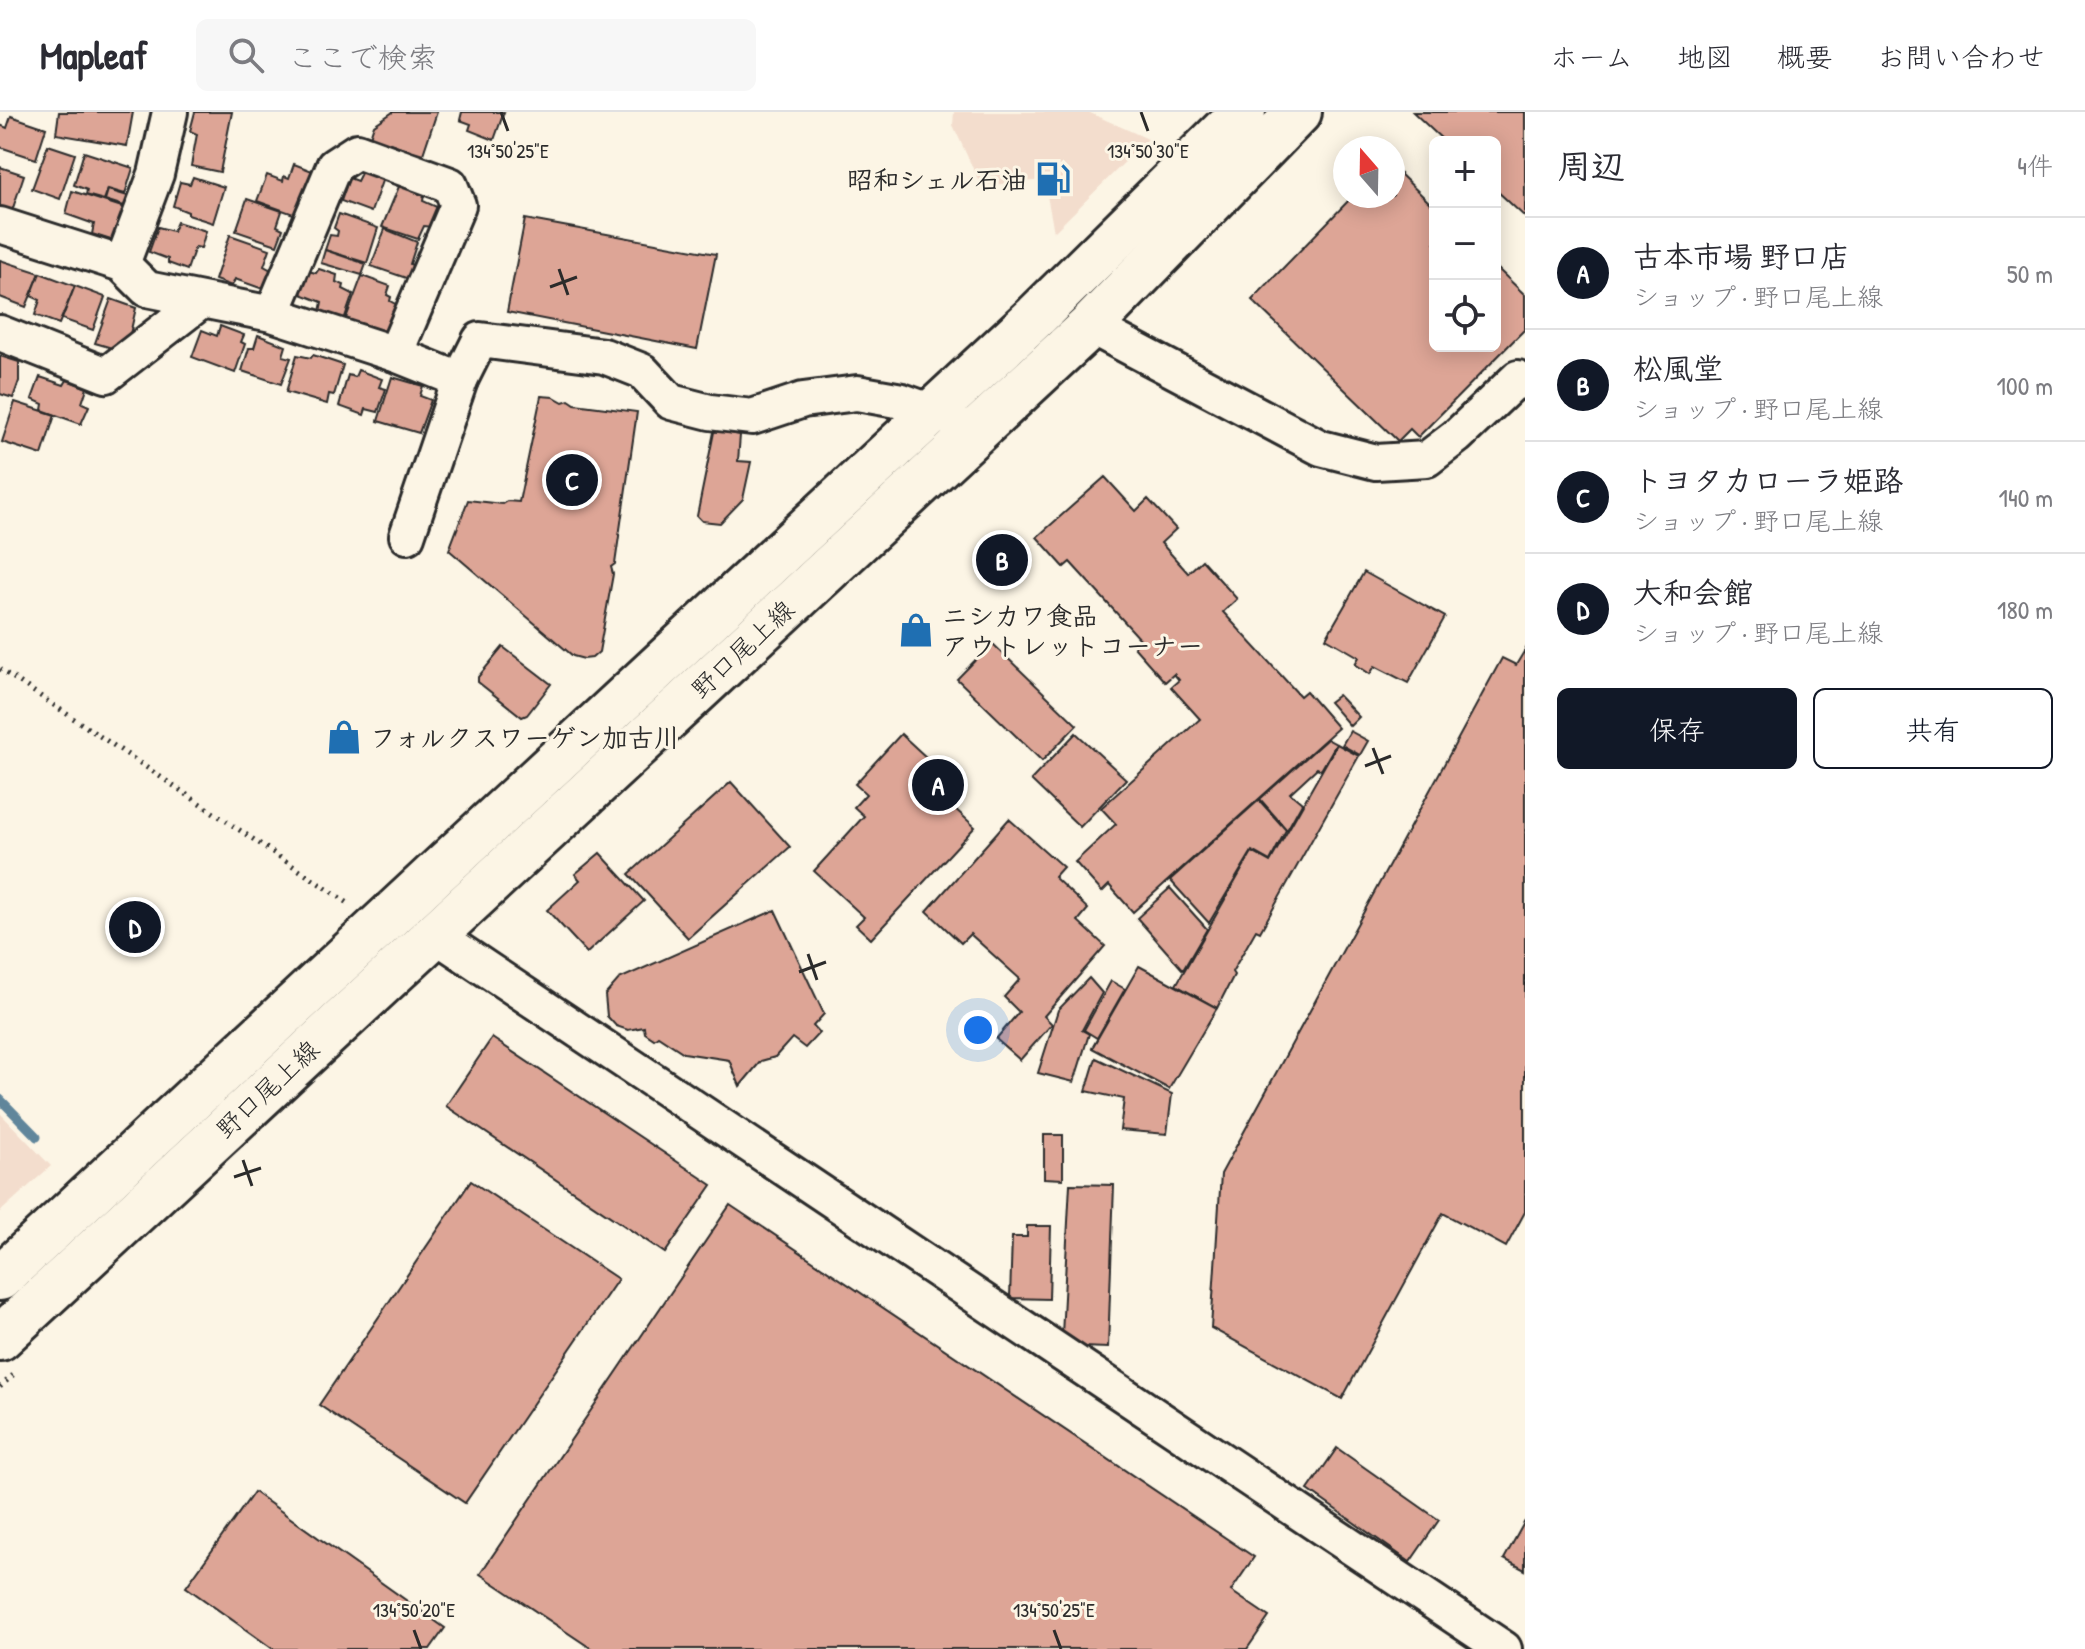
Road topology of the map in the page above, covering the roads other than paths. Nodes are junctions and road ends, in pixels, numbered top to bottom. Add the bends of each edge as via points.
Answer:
1 (170, 112) edge
2 (1243, 112) edge
3 (1299, 112) edge
4 (0, 225) edge
5 (122, 264) junction
6 (200, 302) junction
7 (272, 314) junction
8 (1090, 326) junction
9 (0, 333) edge
10 (395, 354) junction
11 (460, 380) junction
12 (1525, 382) edge
13 (933, 412) junction
14 (980, 429) junction
15 (407, 536) dead end
16 (434, 934) junction
17 (0, 1278) edge
18 (0, 1338) edge
19 (1504, 1649) edge

1 - 5 street via 156,174
2 - 13 main road, 野口尾上線
3 - 8 main road, 野口尾上線
4 - 5 street
5 - 6 street via 147,289
6 - 7 street
6 - 9 street via 106,375
7 - 10 street
7 - 10 street via 334,166 357,151 450,185 458,205
8 - 12 street via 1321,448 1376,462 1427,459 1518,378
8 - 14 main road, 野口尾上線
10 - 11 street
11 - 13 street via 480,340 604,356 642,371 671,402 710,412 752,417 803,400 857,393
11 - 15 street
13 - 14 street
13 - 17 main road, 野口尾上線
14 - 16 main road, 野口尾上線
16 - 18 main road, 野口尾上線
16 - 19 street

